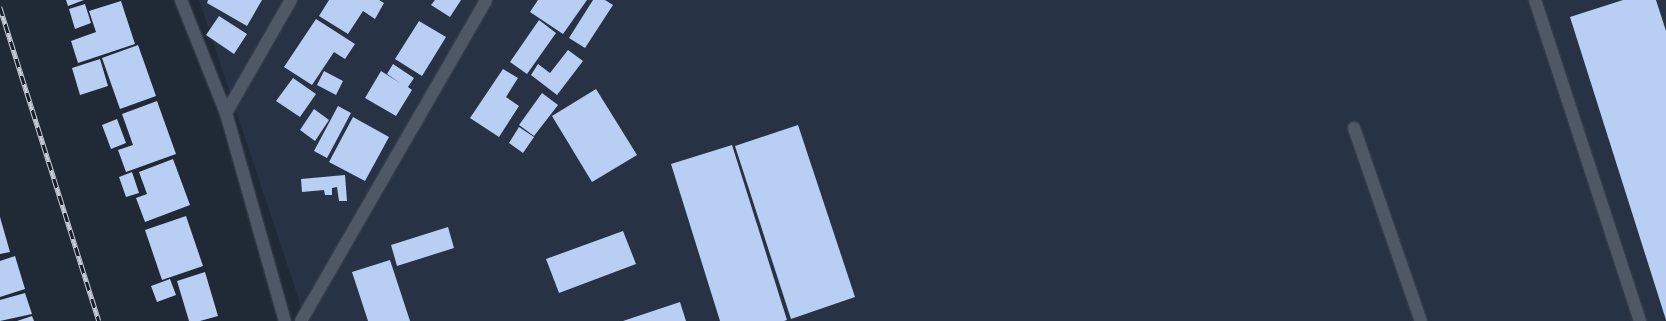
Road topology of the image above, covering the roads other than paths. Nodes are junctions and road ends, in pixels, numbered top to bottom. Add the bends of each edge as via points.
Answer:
1 (181, 0) edge
2 (291, 0) edge
3 (486, 0) edge
4 (1535, 0) edge
5 (226, 113) junction
6 (1354, 128) dead end
7 (285, 321) edge
8 (301, 321) edge
9 (1422, 321) edge
10 (1640, 321) edge

1 - 5 street
2 - 5 street
3 - 8 street
4 - 10 street
5 - 7 street
6 - 9 street

